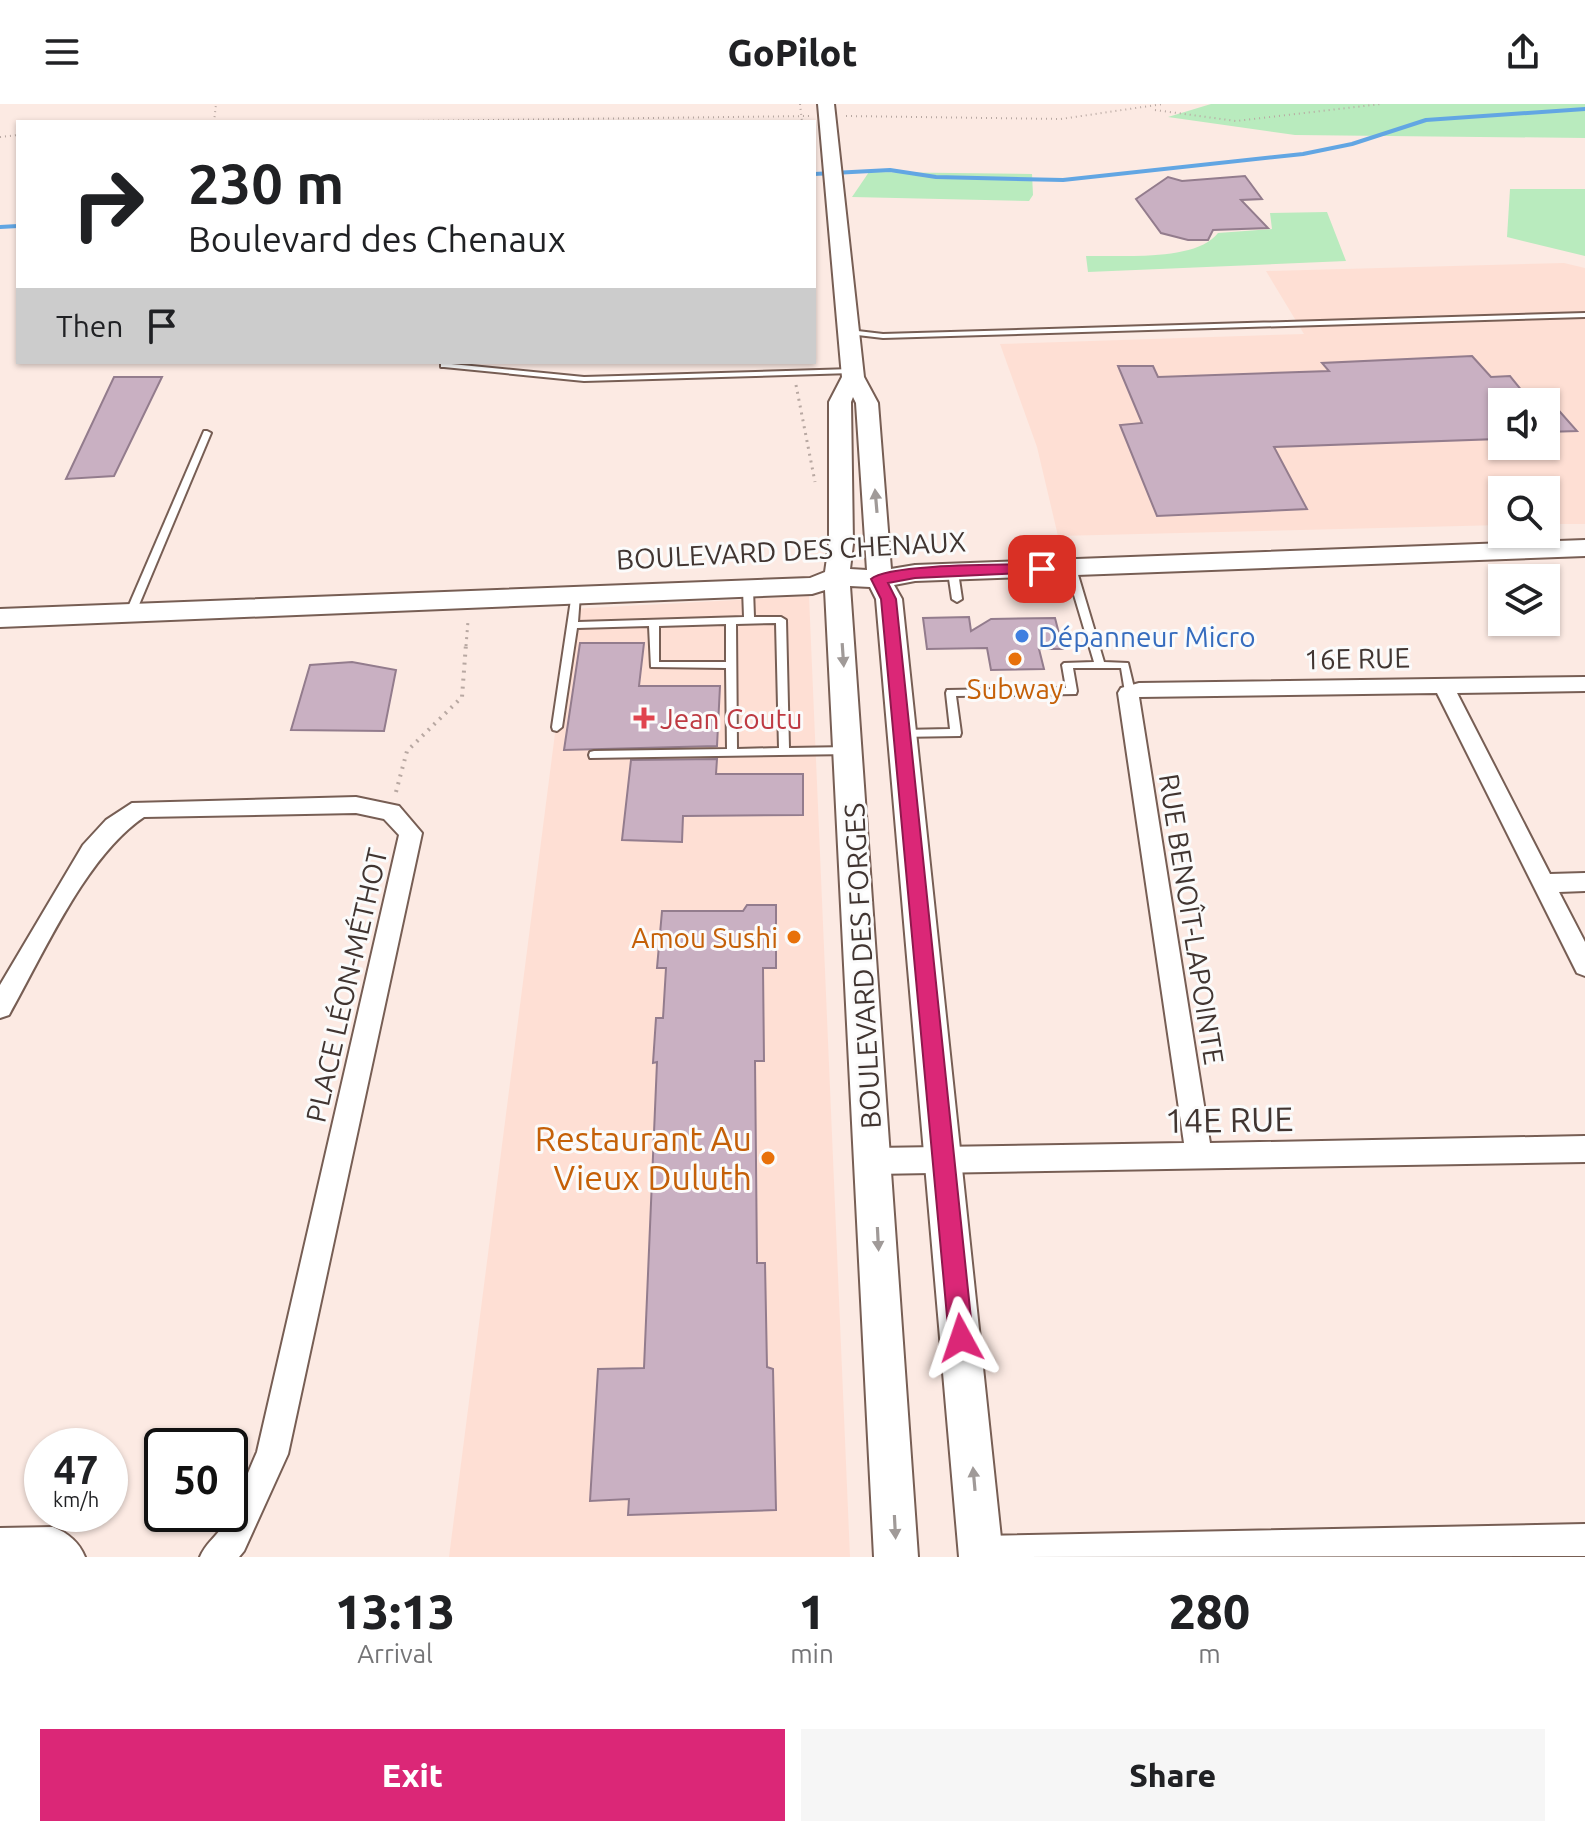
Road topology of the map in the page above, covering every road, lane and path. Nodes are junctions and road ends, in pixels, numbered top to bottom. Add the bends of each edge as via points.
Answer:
1 (800, 104) edge
2 (1163, 104) edge
3 (1381, 104) edge
4 (826, 110) edge
5 (1155, 110) dead end
6 (802, 116) junction
7 (486, 120) edge
8 (802, 120) edge
9 (1585, 315) edge
10 (849, 332) junction
11 (444, 365) dead end
12 (794, 373) junction
13 (852, 374) junction
14 (207, 433) dead end
15 (815, 495) dead end
16 (1585, 548) edge
17 (1071, 568) junction
18 (953, 572) junction
19 (837, 577) junction
20 (879, 579) junction
21 (748, 589) junction
22 (575, 595) junction
23 (469, 599) junction
24 (957, 599) dead end
25 (131, 612) junction
26 (0, 618) edge
27 (749, 620) junction
28 (731, 621) junction
29 (654, 623) junction
30 (573, 625) junction
31 (731, 665) junction
32 (1100, 665) junction
33 (1585, 684) edge
34 (1443, 685) junction
35 (1130, 692) junction
36 (557, 727) dead end
37 (902, 734) junction
38 (849, 751) junction
39 (784, 752) junction
40 (732, 753) junction
41 (594, 755) dead end
42 (391, 812) junction
43 (1585, 882) edge
44 (1543, 883) junction
45 (1585, 966) edge
46 (0, 1007) edge
47 (1585, 1149) edge
48 (1199, 1155) junction
49 (945, 1160) junction
50 (874, 1161) junction
51 (1585, 1540) edge
52 (0, 1544) edge
53 (981, 1554) edge
54 (69, 1557) edge
55 (216, 1557) edge
56 (896, 1557) edge

1 - 6 path
2 - 4 path via 1061,119
3 - 5 path via 1236,121
4 - 6 path
4 - 10 main road, BOULEVARD DES FORGES
6 - 7 path
6 - 8 path
9 - 10 lane via 883,336
10 - 13 main road, BOULEVARD DES FORGES
11 - 12 lane via 584,379
12 - 13 lane
12 - 15 path
13 - 19 main road, BOULEVARD DES FORGES via 840,402
20 -> 13 main road, BOULEVARD DES FORGES via 867,403
14 - 25 lane
16 - 17 main road, BOULEVARD DES CHENAUX
17 - 18 main road, BOULEVARD DES CHENAUX
17 - 32 lane
18 - 20 main road, BOULEVARD DES CHENAUX
18 - 24 lane
19 - 20 main road, BOULEVARD DES CHENAUX
19 - 21 main road, BOULEVARD DES CHENAUX via 812,586
19 -> 38 main road, BOULEVARD DES FORGES
20 - 37 main road, BOULEVARD DES FORGES via 889,599
21 - 22 main road, BOULEVARD DES CHENAUX
21 - 27 lane
22 - 23 main road, BOULEVARD DES CHENAUX
22 - 30 lane
23 - 25 main road, BOULEVARD DES CHENAUX
23 - 42 path via 462,697 407,751
25 - 26 main road, BOULEVARD DES CHENAUX
27 - 28 lane
27 - 39 lane via 781,620
28 - 29 lane
28 - 31 lane
29 - 30 lane
29 - 31 lane via 654,665
30 - 36 lane
31 - 40 lane
32 - 35 lane via 1125,665
32 - 37 lane via 1067,665 1072,691 951,693 956,733
33 - 34 street, 16E RUE
34 - 35 street, 16E RUE
34 - 44 street
35 - 48 street, RUE BENOÎT-LAPOINTE
37 - 49 main road, BOULEVARD DES FORGES
38 - 39 lane
38 - 50 main road, BOULEVARD DES FORGES
39 - 40 lane
40 - 41 lane
42 - 46 street, PLACE LÉON-MÉTHOT via 356,805 140,809 114,826 91,851
42 - 55 street, PLACE LÉON-MÉTHOT via 411,833 272,1454 233,1540
43 - 44 street
44 - 45 street
47 - 48 street, 14E RUE
48 - 49 street, 14E RUE
49 - 50 street, 14E RUE
53 -> 49 main road, BOULEVARD DES FORGES
50 -> 56 main road, BOULEVARD DES FORGES
51 - 53 street
52 - 54 street via 53,1543

